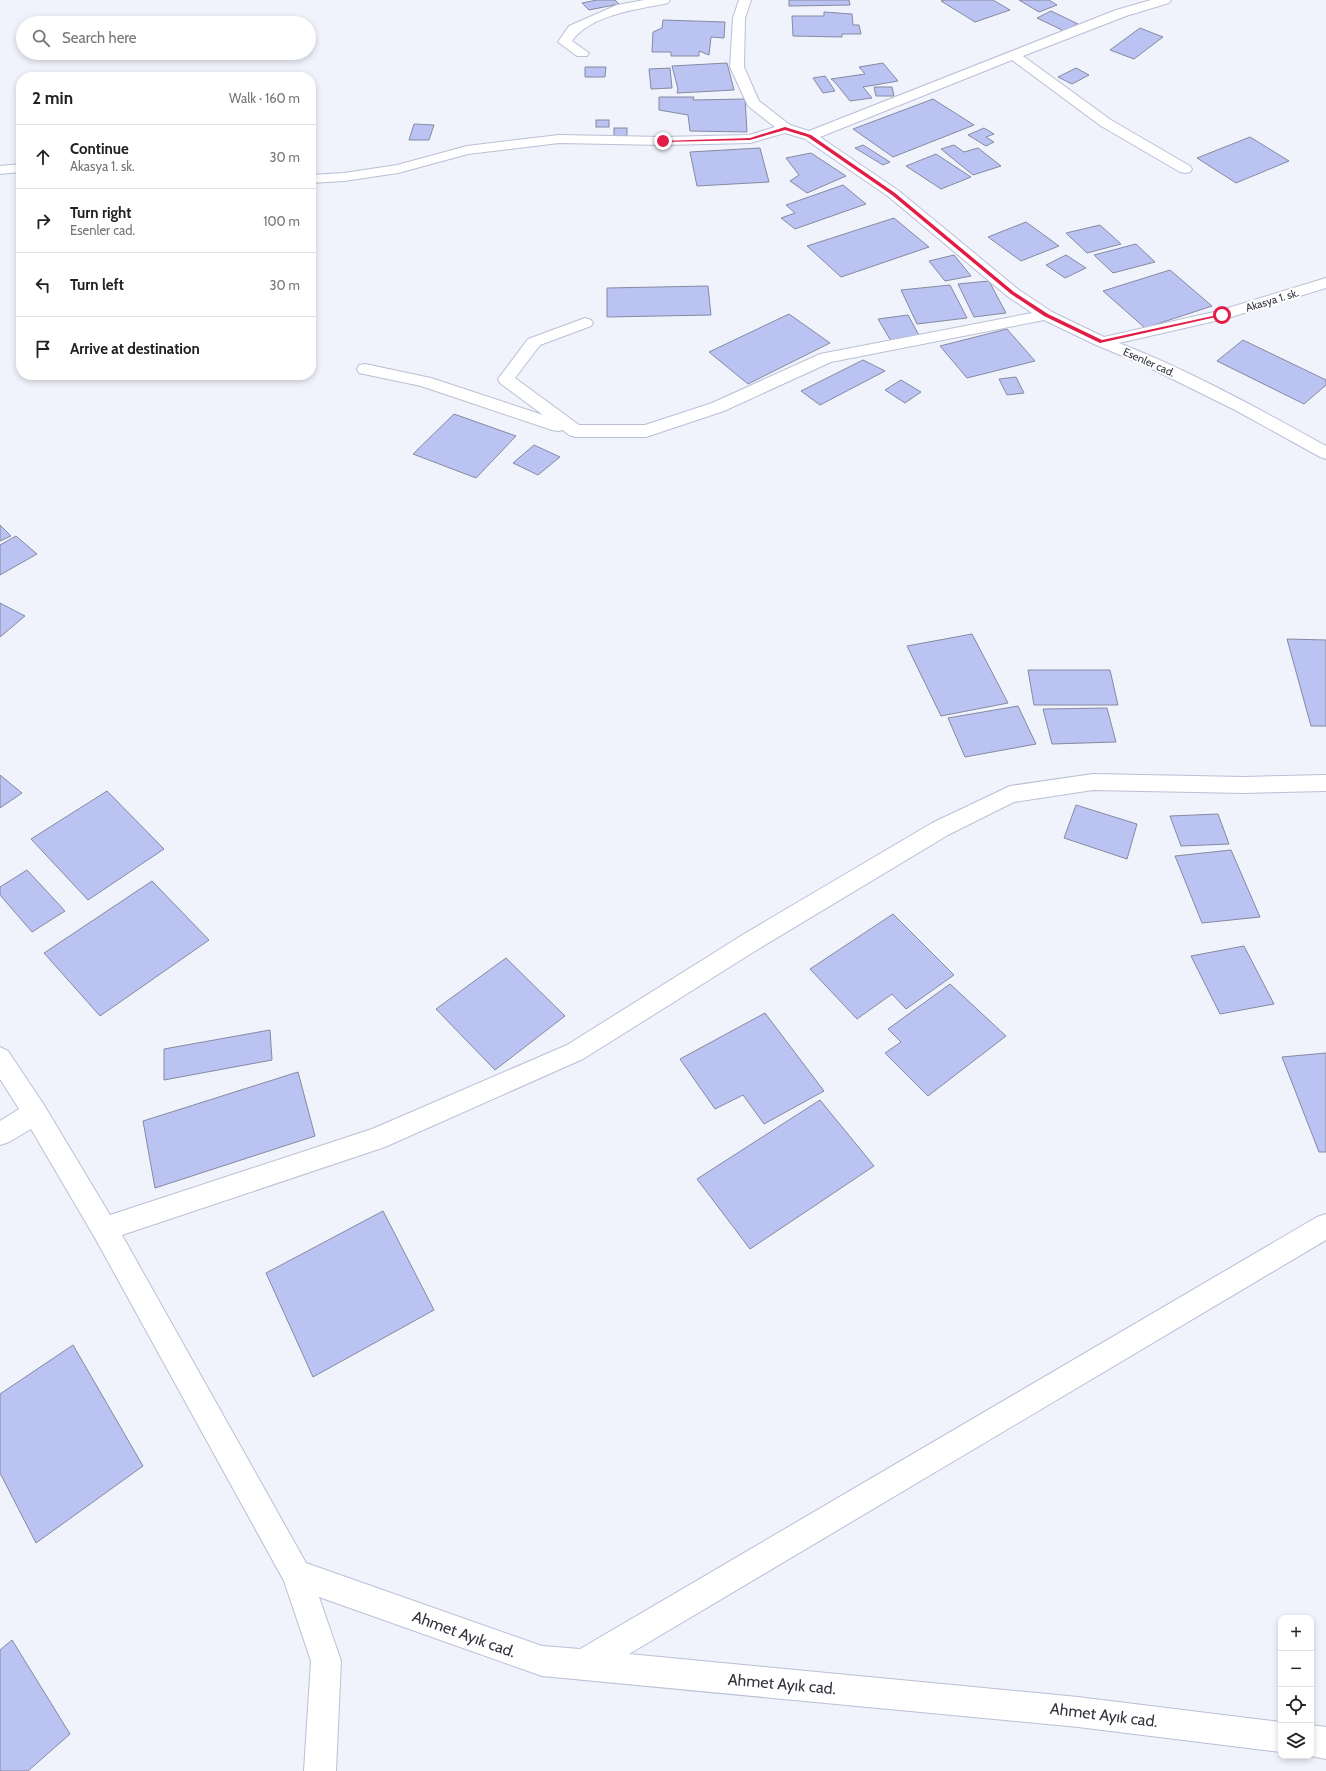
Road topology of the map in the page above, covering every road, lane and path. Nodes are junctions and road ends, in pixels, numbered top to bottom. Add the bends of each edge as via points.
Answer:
1 (664, 0) edge
2 (745, 0) edge
3 (1165, 0) edge
4 (582, 53) dead end
5 (1014, 55) junction
6 (785, 128) junction
7 (810, 136) junction
8 (16, 168) edge
9 (1185, 169) dead end
10 (0, 170) edge
11 (316, 179) edge
12 (1326, 283) edge
13 (1046, 315) junction
14 (585, 323) dead end
15 (1102, 342) junction
16 (365, 370) dead end
17 (575, 431) junction
18 (1326, 453) edge
19 (1326, 783) edge
20 (0, 1058) edge
21 (36, 1112) junction
22 (0, 1134) edge
23 (1326, 1226) edge
24 (104, 1229) junction
25 (296, 1574) junction
26 (582, 1665) junction
27 (1278, 1737) edge
28 (1314, 1741) edge
29 (1326, 1743) edge
30 (320, 1771) edge

1 - 4 street via 622,8 574,29 565,42
2 - 6 street, Esenler cad. via 739,18 737,67 753,103
3 - 5 street via 1122,13
5 - 7 street
5 - 9 street via 1106,123
6 - 7 street, Esenler cad.
6 - 11 street via 750,139 559,139 467,150 398,169
7 - 13 street, Esenler cad. via 894,194 1013,293
8 - 10 street
12 - 15 street, Akasya 1. sk. via 1222,315
13 - 15 street, Esenler cad.
13 - 17 street via 826,358 718,408 646,431
14 - 17 street via 534,342 506,379
15 - 18 street, Esenler cad. via 1148,360 1241,406
16 - 17 street via 425,382
19 - 24 street via 1244,785 1093,782 1010,794 940,829 752,941 575,1052 376,1140
20 - 21 street
21 - 22 street
21 - 24 street
23 - 26 street
24 - 25 street
25 - 26 street, Ahmet Ayık cad. via 542,1662
25 - 30 street via 326,1662
26 - 27 street, Ahmet Ayık cad. via 1078,1712
28 - 29 street

